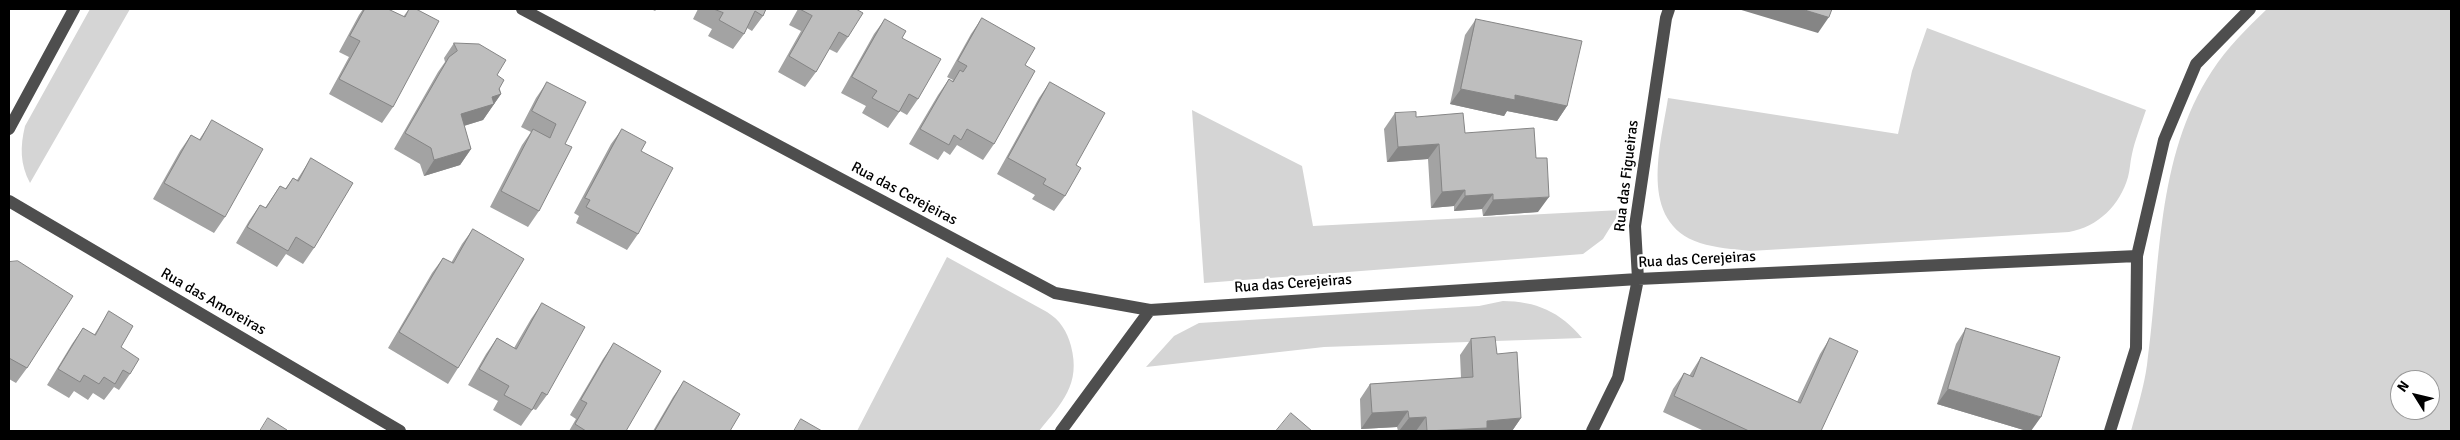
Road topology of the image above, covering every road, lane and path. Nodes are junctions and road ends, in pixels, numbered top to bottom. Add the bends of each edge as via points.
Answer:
1 (74, 9) edge
2 (522, 9) edge
3 (1669, 9) edge
4 (2250, 9) edge
5 (9, 129) edge
6 (9, 201) edge
7 (2137, 256) junction
8 (1638, 279) junction
9 (1150, 310) junction
10 (400, 431) edge
11 (1061, 431) edge
12 (1592, 431) edge
13 (2110, 431) edge

1 - 5 street
2 - 9 street, Rua das Cerejeiras via 1055,293
3 - 8 street, Rua das Figueiras via 1635,226
4 - 7 street via 2196,64 2164,140
6 - 10 street, Rua das Amoreiras
7 - 8 street, Rua das Cerejeiras
7 - 13 street via 2136,348
8 - 9 street, Rua das Cerejeiras
8 - 12 street, Rua das Figueiras via 1618,378
9 - 11 street

